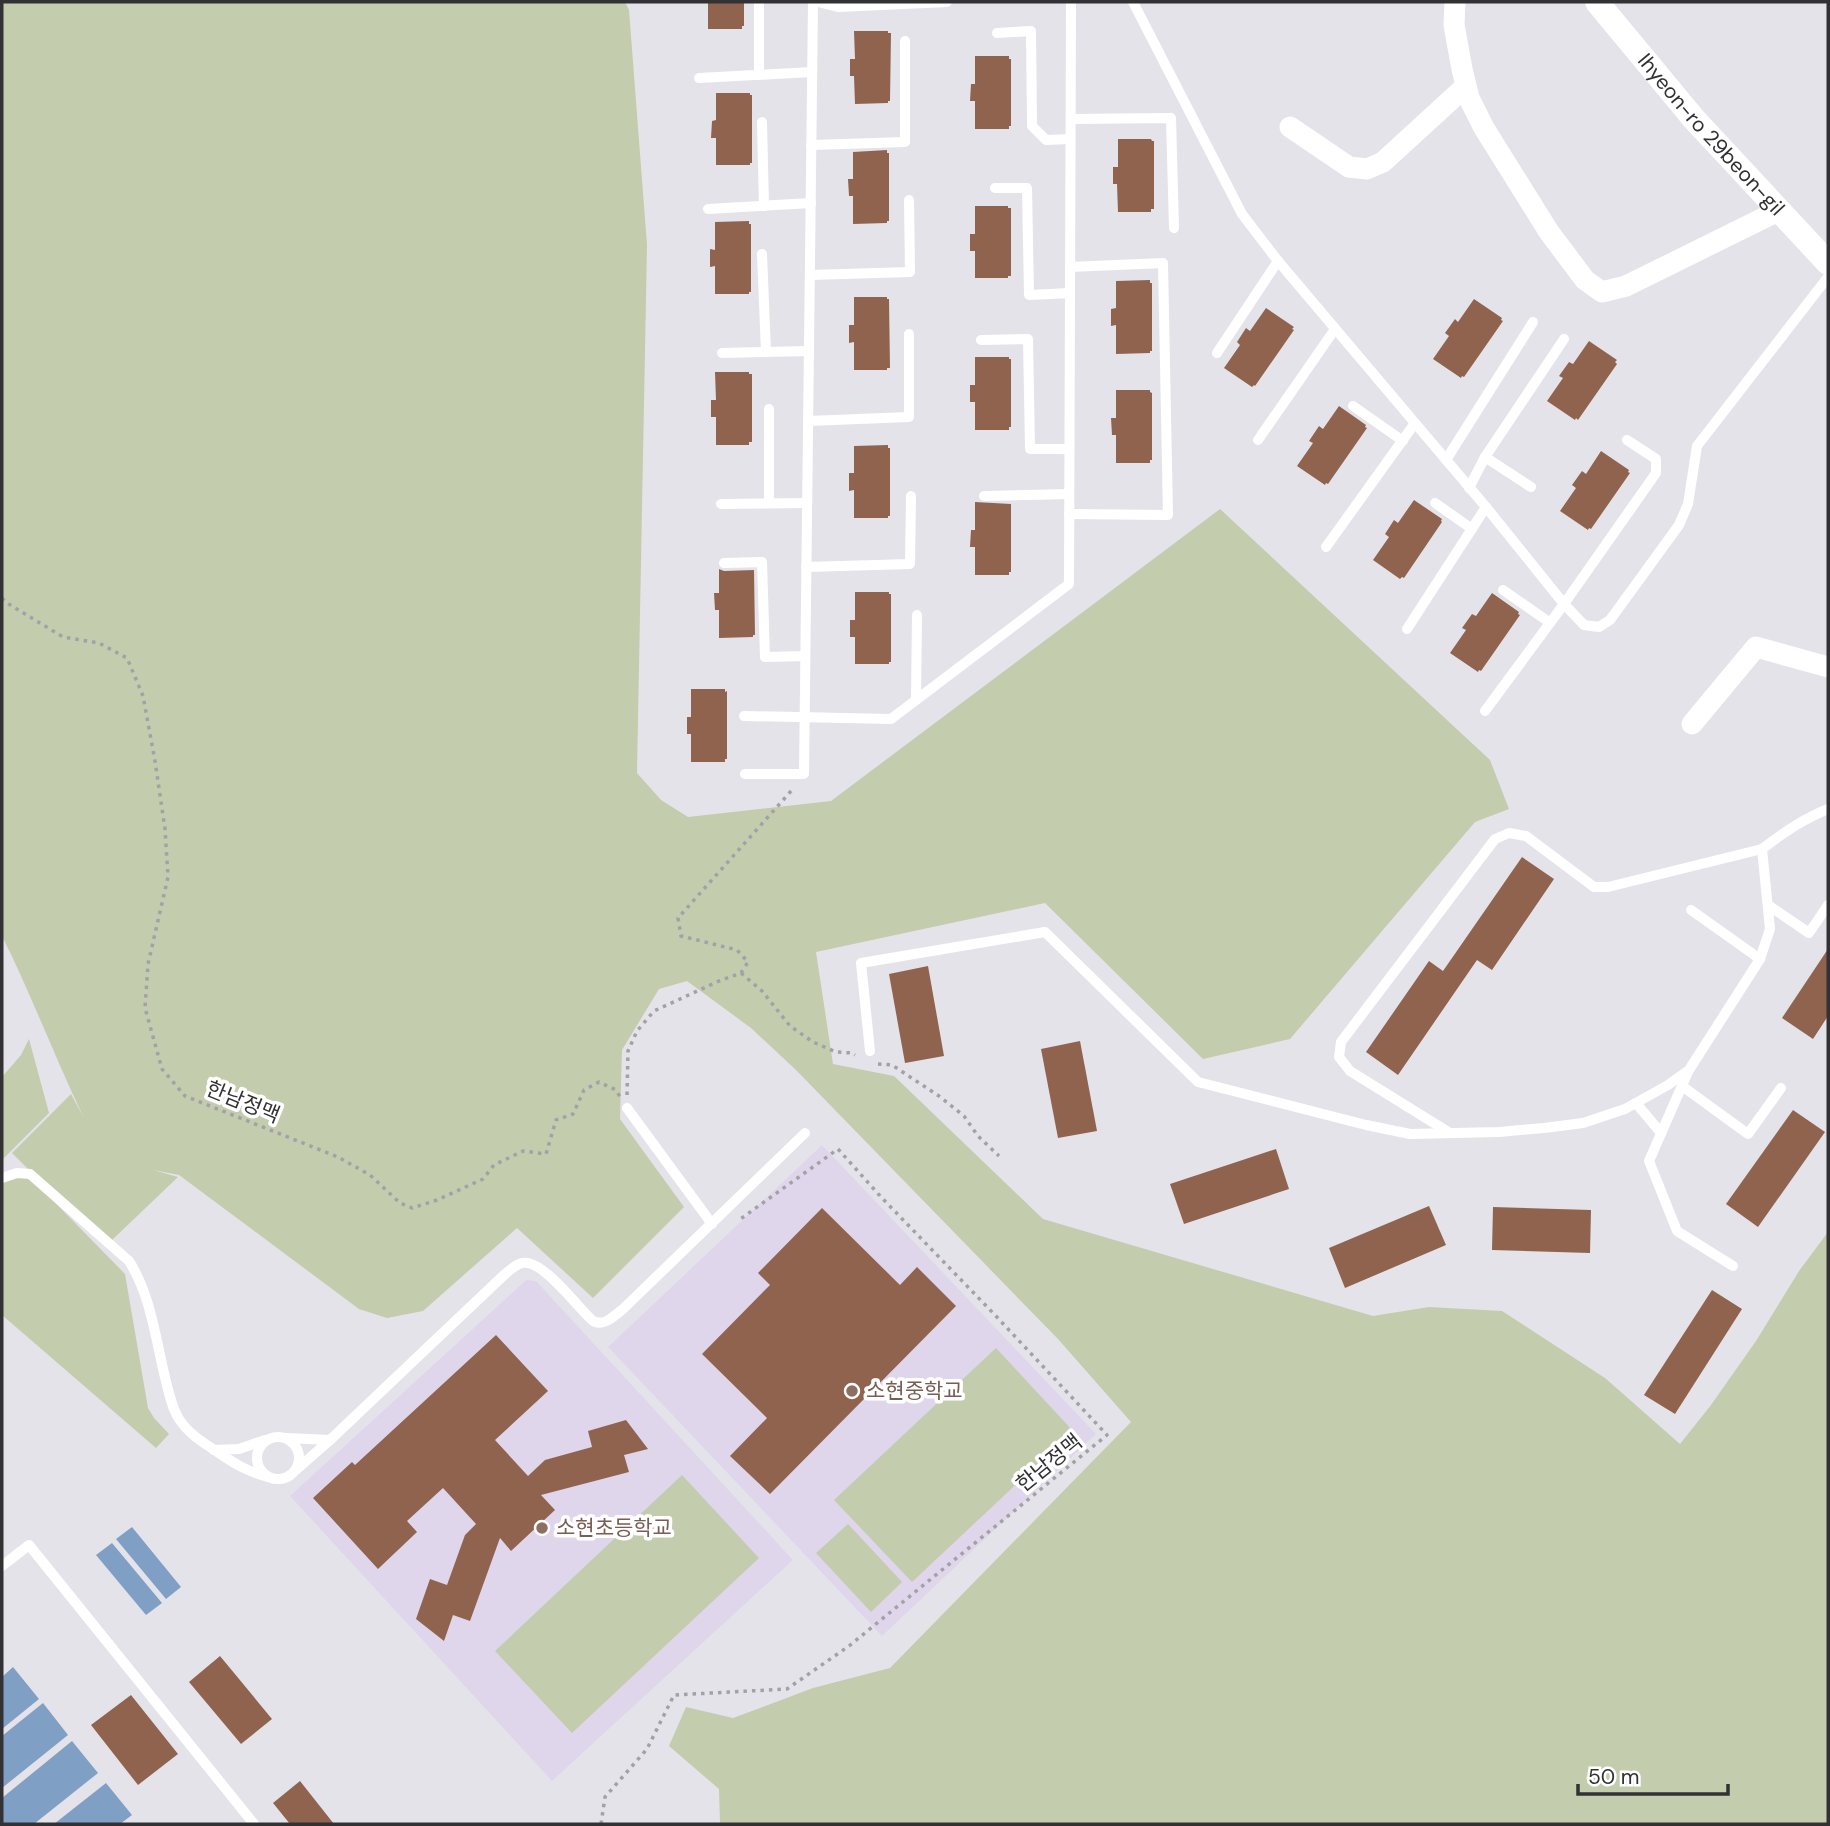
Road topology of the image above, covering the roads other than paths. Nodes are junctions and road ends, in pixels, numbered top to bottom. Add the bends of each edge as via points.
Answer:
1 (759, 2) edge
2 (815, 2) edge
3 (947, 2) edge
4 (1071, 2) edge
5 (1133, 2) edge
6 (1455, 2) edge
7 (1597, 2) edge
8 (896, 3) edge
9 (997, 33) dead end
10 (905, 41) dead end
11 (812, 72) junction
12 (759, 75) junction
13 (699, 78) dead end
14 (1466, 86) junction
15 (1070, 119) junction
16 (762, 122) dead end
17 (1290, 127) dead end
18 (1070, 139) junction
19 (811, 145) junction
20 (995, 188) dead end
21 (908, 200) dead end
22 (810, 203) junction
23 (764, 206) junction
24 (708, 209) dead end
25 (1780, 210) junction
26 (1174, 228) dead end
27 (762, 254) dead end
28 (1278, 261) junction
29 (1828, 263) edge
30 (1070, 267) junction
31 (810, 275) junction
32 (1828, 277) edge
33 (1070, 293) junction
34 (1533, 322) dead end
35 (1335, 329) junction
36 (909, 334) dead end
37 (1564, 339) dead end
38 (981, 340) dead end
39 (809, 351) junction
40 (766, 352) junction
41 (722, 353) dead end
42 (1217, 353) dead end
43 (1353, 407) dead end
44 (769, 409) dead end
45 (808, 421) junction
46 (1415, 423) junction
47 (1258, 440) dead end
48 (1627, 440) dead end
49 (1402, 442) junction
50 (1069, 449) junction
51 (1485, 457) junction
52 (1446, 460) junction
53 (1531, 487) dead end
54 (1469, 488) junction
55 (1069, 494) junction
56 (911, 496) dead end
57 (984, 496) dead end
58 (769, 503) junction
59 (807, 503) junction
60 (1435, 503) dead end
61 (721, 504) dead end
62 (1486, 507) junction
63 (1069, 514) junction
64 (1472, 529) junction
65 (1325, 547) dead end
66 (724, 563) dead end
67 (806, 567) junction
68 (1503, 590) dead end
69 (1564, 604) junction
70 (916, 615) dead end
71 (1549, 622) junction
72 (1407, 629) dead end
73 (805, 656) junction
74 (1828, 667) edge
75 (916, 699) junction
76 (1485, 711) dead end
77 (744, 716) dead end
78 (805, 716) junction
79 (1692, 724) dead end
80 (745, 774) dead end
81 (1828, 809) edge
82 (1762, 849) junction
83 (1768, 905) junction
84 (1828, 905) edge
85 (1691, 910) dead end
86 (1760, 959) junction
87 (870, 1051) dead end
88 (1689, 1070) junction
89 (1682, 1086) junction
90 (1781, 1088) dead end
91 (1636, 1103) junction
92 (627, 1108) road end
93 (805, 1133) dead end
94 (1450, 1133) junction
95 (1661, 1133) junction
96 (2, 1178) edge
97 (712, 1224) junction
98 (1734, 1266) dead end
99 (287, 1438) junction
100 (266, 1440) junction
101 (330, 1440) junction
102 (214, 1450) junction
103 (296, 1469) junction
104 (268, 1477) junction
105 (2, 1566) edge
106 (254, 1824) edge

1 - 12 lane
2 - 8 lane via 838,7
2 - 11 lane
3 - 8 lane
4 - 15 lane
5 - 28 lane via 1242,214
6 - 14 street via 1454,25
7 - 25 street, Ihyeon-ro 29beon-gil via 1695,119
9 - 18 lane via 1031,32 1032,126 1046,140
10 - 19 lane via 905,142
11 - 12 lane
11 - 19 lane
12 - 13 lane
14 - 17 street via 1383,162 1367,169 1349,167
14 - 25 street via 1484,128 1549,232 1585,280 1602,292 1626,286
15 - 18 lane
15 - 26 lane via 1171,118
16 - 23 lane
18 - 30 lane
19 - 22 lane
20 - 33 lane via 1027,188 1029,295
21 - 31 lane via 910,272
22 - 23 lane
22 - 31 lane
23 - 24 lane
25 - 29 street, Ihyeon-ro 29beon-gil
27 - 40 lane
28 - 35 lane
28 - 42 lane
30 - 33 lane
30 - 63 lane via 1163,263 1168,515
31 - 39 lane
32 - 69 lane via 1697,446 1688,504 1679,525 1610,620 1599,627 1584,625
33 - 50 lane
34 - 52 lane
35 - 46 lane
35 - 47 lane
36 - 45 lane via 909,416
37 - 51 lane
38 - 50 lane via 1028,339 1030,449
39 - 40 lane
39 - 45 lane
40 - 41 lane
43 - 49 lane
44 - 58 lane
45 - 59 lane
46 - 49 lane
46 - 52 lane
48 - 69 lane via 1656,459 1656,474
49 - 65 lane
50 - 55 lane
51 - 53 lane
51 - 54 lane
52 - 54 lane
54 - 62 lane
55 - 57 lane
55 - 63 lane
56 - 67 lane via 910,564
58 - 59 lane
58 - 61 lane
59 - 67 lane
60 - 64 lane
62 - 64 lane
62 - 69 lane
63 - 75 lane via 1069,584
64 - 72 lane
66 - 73 lane via 762,562 765,657
67 - 73 lane
68 - 71 lane
69 - 71 lane
70 - 75 lane
71 - 76 lane
73 - 78 lane
74 - 79 street via 1756,647
75 - 78 lane via 891,719
77 - 78 lane
78 - 80 lane via 804,774
81 - 82 lane via 1788,829
82 - 83 lane
82 - 94 lane via 1594,887 1526,836 1509,833 1495,839 1341,1042 1339,1057 1350,1071
83 - 84 lane via 1809,933
83 - 86 lane via 1770,929
85 - 86 lane
86 - 88 lane
87 - 94 lane via 861,963 1045,932 1198,1082 1410,1134
88 - 89 lane
88 - 91 lane
89 - 90 lane via 1748,1134
89 - 95 lane
91 - 94 lane via 1583,1123
91 - 95 lane
92 - 97 lane
93 - 97 lane
95 - 98 lane via 1649,1161 1677,1231
96 - 102 lane via 30,1174 129,1261 145,1293 174,1408 188,1430
97 - 101 lane via 604,1323 593,1321 537,1265 518,1265
99 - 100 lane
99 - 101 lane
99 - 103 lane via 300,1455
100 - 102 lane via 239,1449
100 - 104 lane via 257,1459
101 - 103 lane
102 - 104 lane via 245,1470
103 - 104 lane via 284,1478
105 - 106 lane via 29,1545

